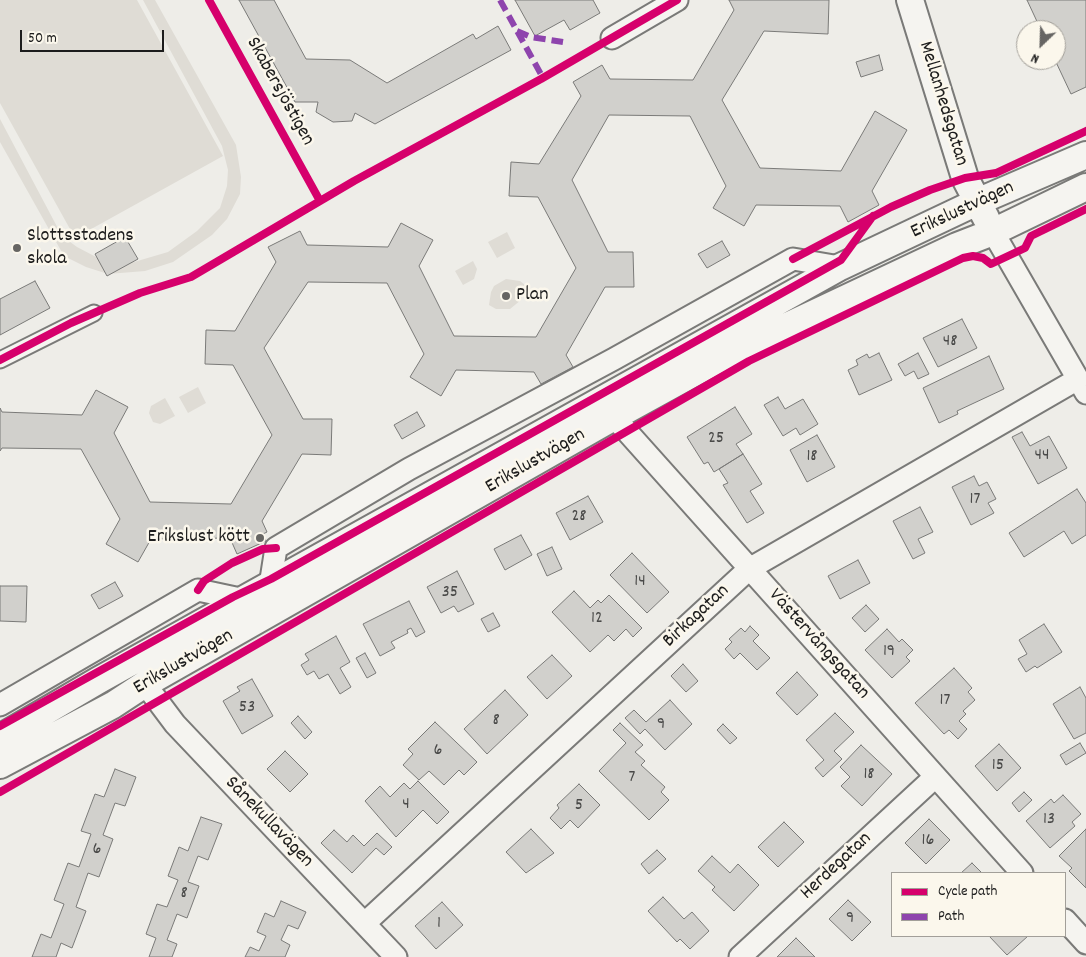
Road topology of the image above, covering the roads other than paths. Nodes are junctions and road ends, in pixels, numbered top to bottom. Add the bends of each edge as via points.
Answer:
1 (676, 0) edge
2 (910, 0) edge
3 (612, 38) dead end
4 (1086, 155) edge
5 (1086, 187) edge
6 (978, 202) junction
7 (994, 232) junction
8 (94, 313) dead end
9 (0, 360) edge
10 (1082, 386) edge
11 (614, 417) junction
12 (749, 568) junction
13 (245, 600) junction
14 (145, 684) junction
15 (0, 705) edge
16 (0, 738) edge
17 (0, 766) edge
18 (935, 777) junction
19 (1021, 872) edge
20 (1066, 921) edge
21 (364, 923) junction
22 (1086, 943) edge
23 (396, 957) edge
24 (740, 957) edge

1 - 3 street
2 - 6 street, Mellanhedsgatan via 964,178
4 - 6 street, Erikslustvägen
5 - 7 street, Erikslustvägen
6 - 7 street, Mellanhedsgatan
6 - 13 street, Erikslustvägen via 840,267
7 - 10 street
7 - 11 street, Erikslustvägen via 957,246 732,352
8 - 9 street
10 - 12 street, Birkagatan
11 - 12 street, Västervångsgatan
11 - 14 street, Erikslustvägen
12 - 18 street, Västervångsgatan
12 - 21 street, Birkagatan
13 - 15 street, Erikslustvägen via 198,590
13 - 16 street, Erikslustvägen
14 - 17 street, Erikslustvägen via 113,705
14 - 21 street, Sånekullavägen via 175,724
18 - 19 street, Västervångsgatan
18 - 24 street, Herdegatan
20 - 22 street
21 - 23 street, Sånekullavägen

